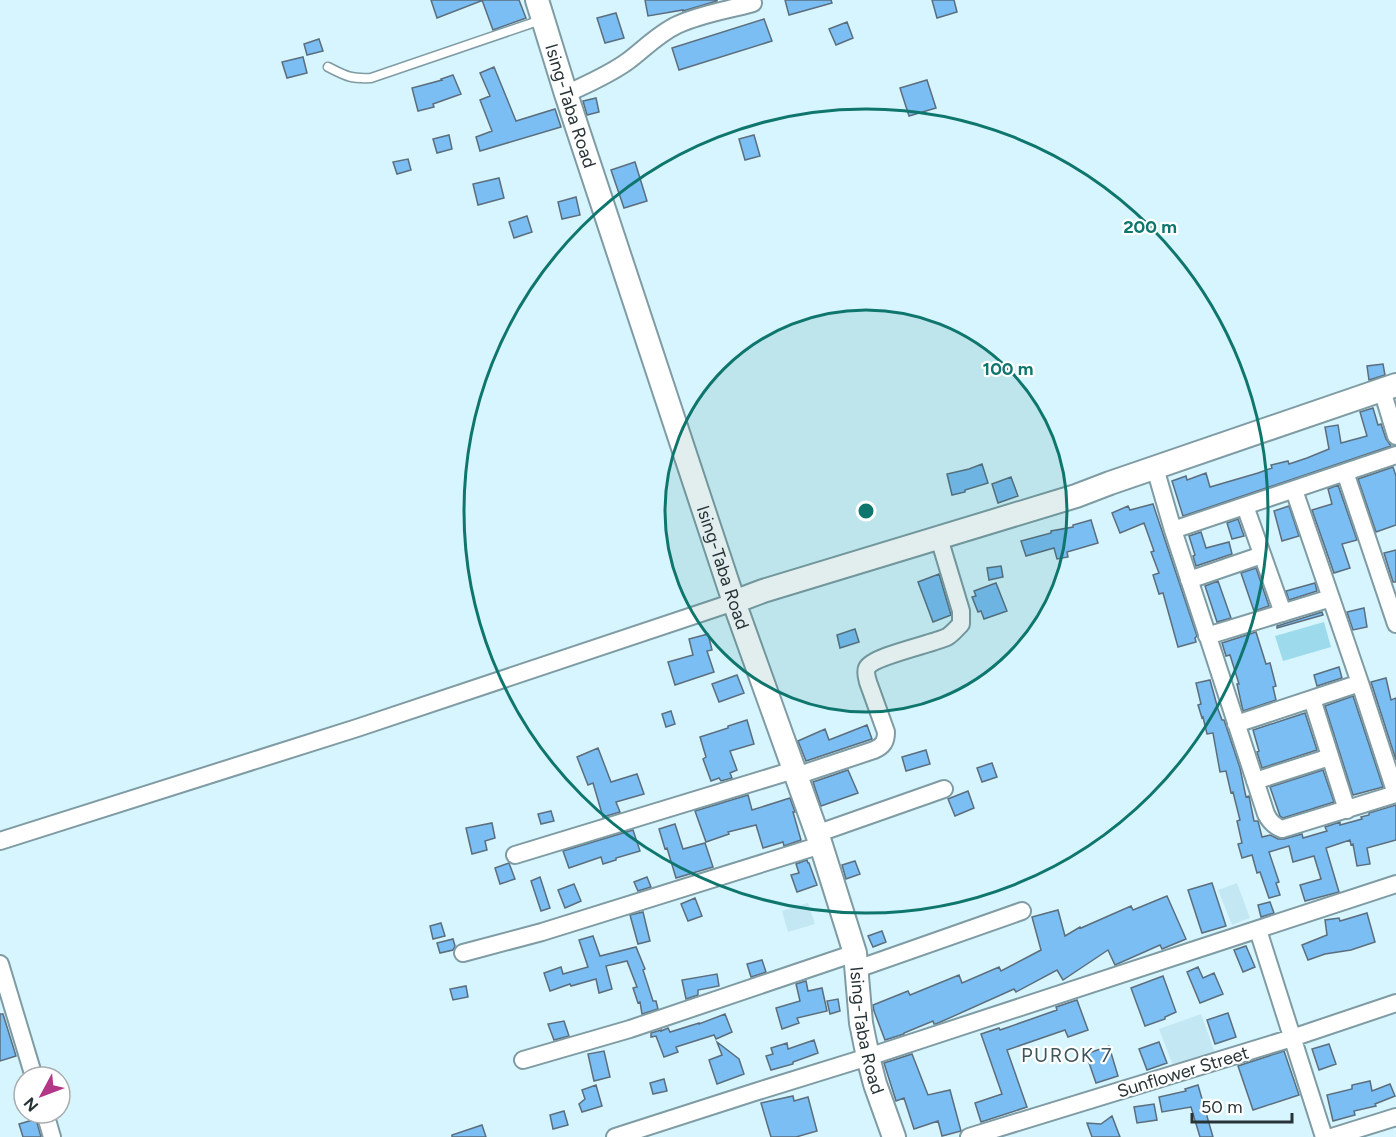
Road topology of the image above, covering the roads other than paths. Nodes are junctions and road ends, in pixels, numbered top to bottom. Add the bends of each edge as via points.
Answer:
1 (753, 3) dead end
2 (540, 10) edge
3 (328, 67) dead end
4 (566, 94) junction
5 (1389, 388) edge
6 (1396, 436) edge
7 (1396, 455) edge
8 (1155, 468) junction
9 (1345, 472) junction
10 (1294, 490) junction
11 (1245, 506) junction
12 (1173, 530) junction
13 (939, 538) junction
14 (1262, 555) junction
15 (1189, 580) junction
16 (1332, 598) junction
17 (734, 602) junction
18 (1283, 613) junction
19 (1396, 624) edge
20 (1207, 636) junction
21 (1360, 683) junction
22 (1312, 699) junction
23 (1236, 724) junction
24 (1330, 757) junction
25 (795, 773) junction
26 (1255, 781) junction
27 (944, 789) dead end
28 (1347, 810) junction
29 (819, 840) junction
30 (0, 841) edge
31 (515, 855) dead end
32 (1396, 884) edge
33 (1022, 911) dead end
34 (1258, 930) junction
35 (463, 953) dead end
36 (856, 961) junction
37 (0, 964) edge
38 (1396, 1003) edge
39 (1292, 1038) junction
40 (868, 1057) junction
41 (523, 1059) dead end
42 (30, 1065) edge
43 (1396, 1117) edge
44 (615, 1137) edge
45 (894, 1137) edge
46 (969, 1137) edge
47 (1324, 1137) edge
48 (1332, 1137) edge

1 - 4 street via 677,25 616,69
2 - 3 lane via 370,78 356,79
2 - 4 street, Ising-Taba Road
4 - 17 street, Ising-Taba Road
5 - 6 street
5 - 8 street
7 - 9 street
8 - 12 street
8 - 13 street
9 - 10 street
9 - 19 street
10 - 11 street
10 - 16 street
11 - 12 street
11 - 14 street
12 - 15 street
13 - 17 street
13 - 25 street via 961,610 961,624 947,637 867,668 867,682 886,732 881,747
14 - 15 street
14 - 18 street
15 - 20 street
16 - 18 street
16 - 21 street
17 - 25 street, Ising-Taba Road
17 - 30 street
18 - 20 street
20 - 23 street
21 - 22 street
21 - 28 street via 1396,794
22 - 23 street
22 - 24 street
23 - 26 street
24 - 26 street
24 - 28 street
25 - 29 street, Ising-Taba Road
25 - 31 street
26 - 28 street via 1269,821 1275,827 1282,829
27 - 29 street
29 - 35 street via 542,932
29 - 36 street, Ising-Taba Road
32 - 34 street
33 - 36 street
34 - 39 street
34 - 40 street
36 - 40 street, Ising-Taba Road
36 - 41 street
37 - 42 street
38 - 39 street, Sunflower Street
39 - 46 street, Sunflower Street
39 - 47 street
40 - 44 street
40 - 45 street, Ising-Taba Road
43 - 48 street

